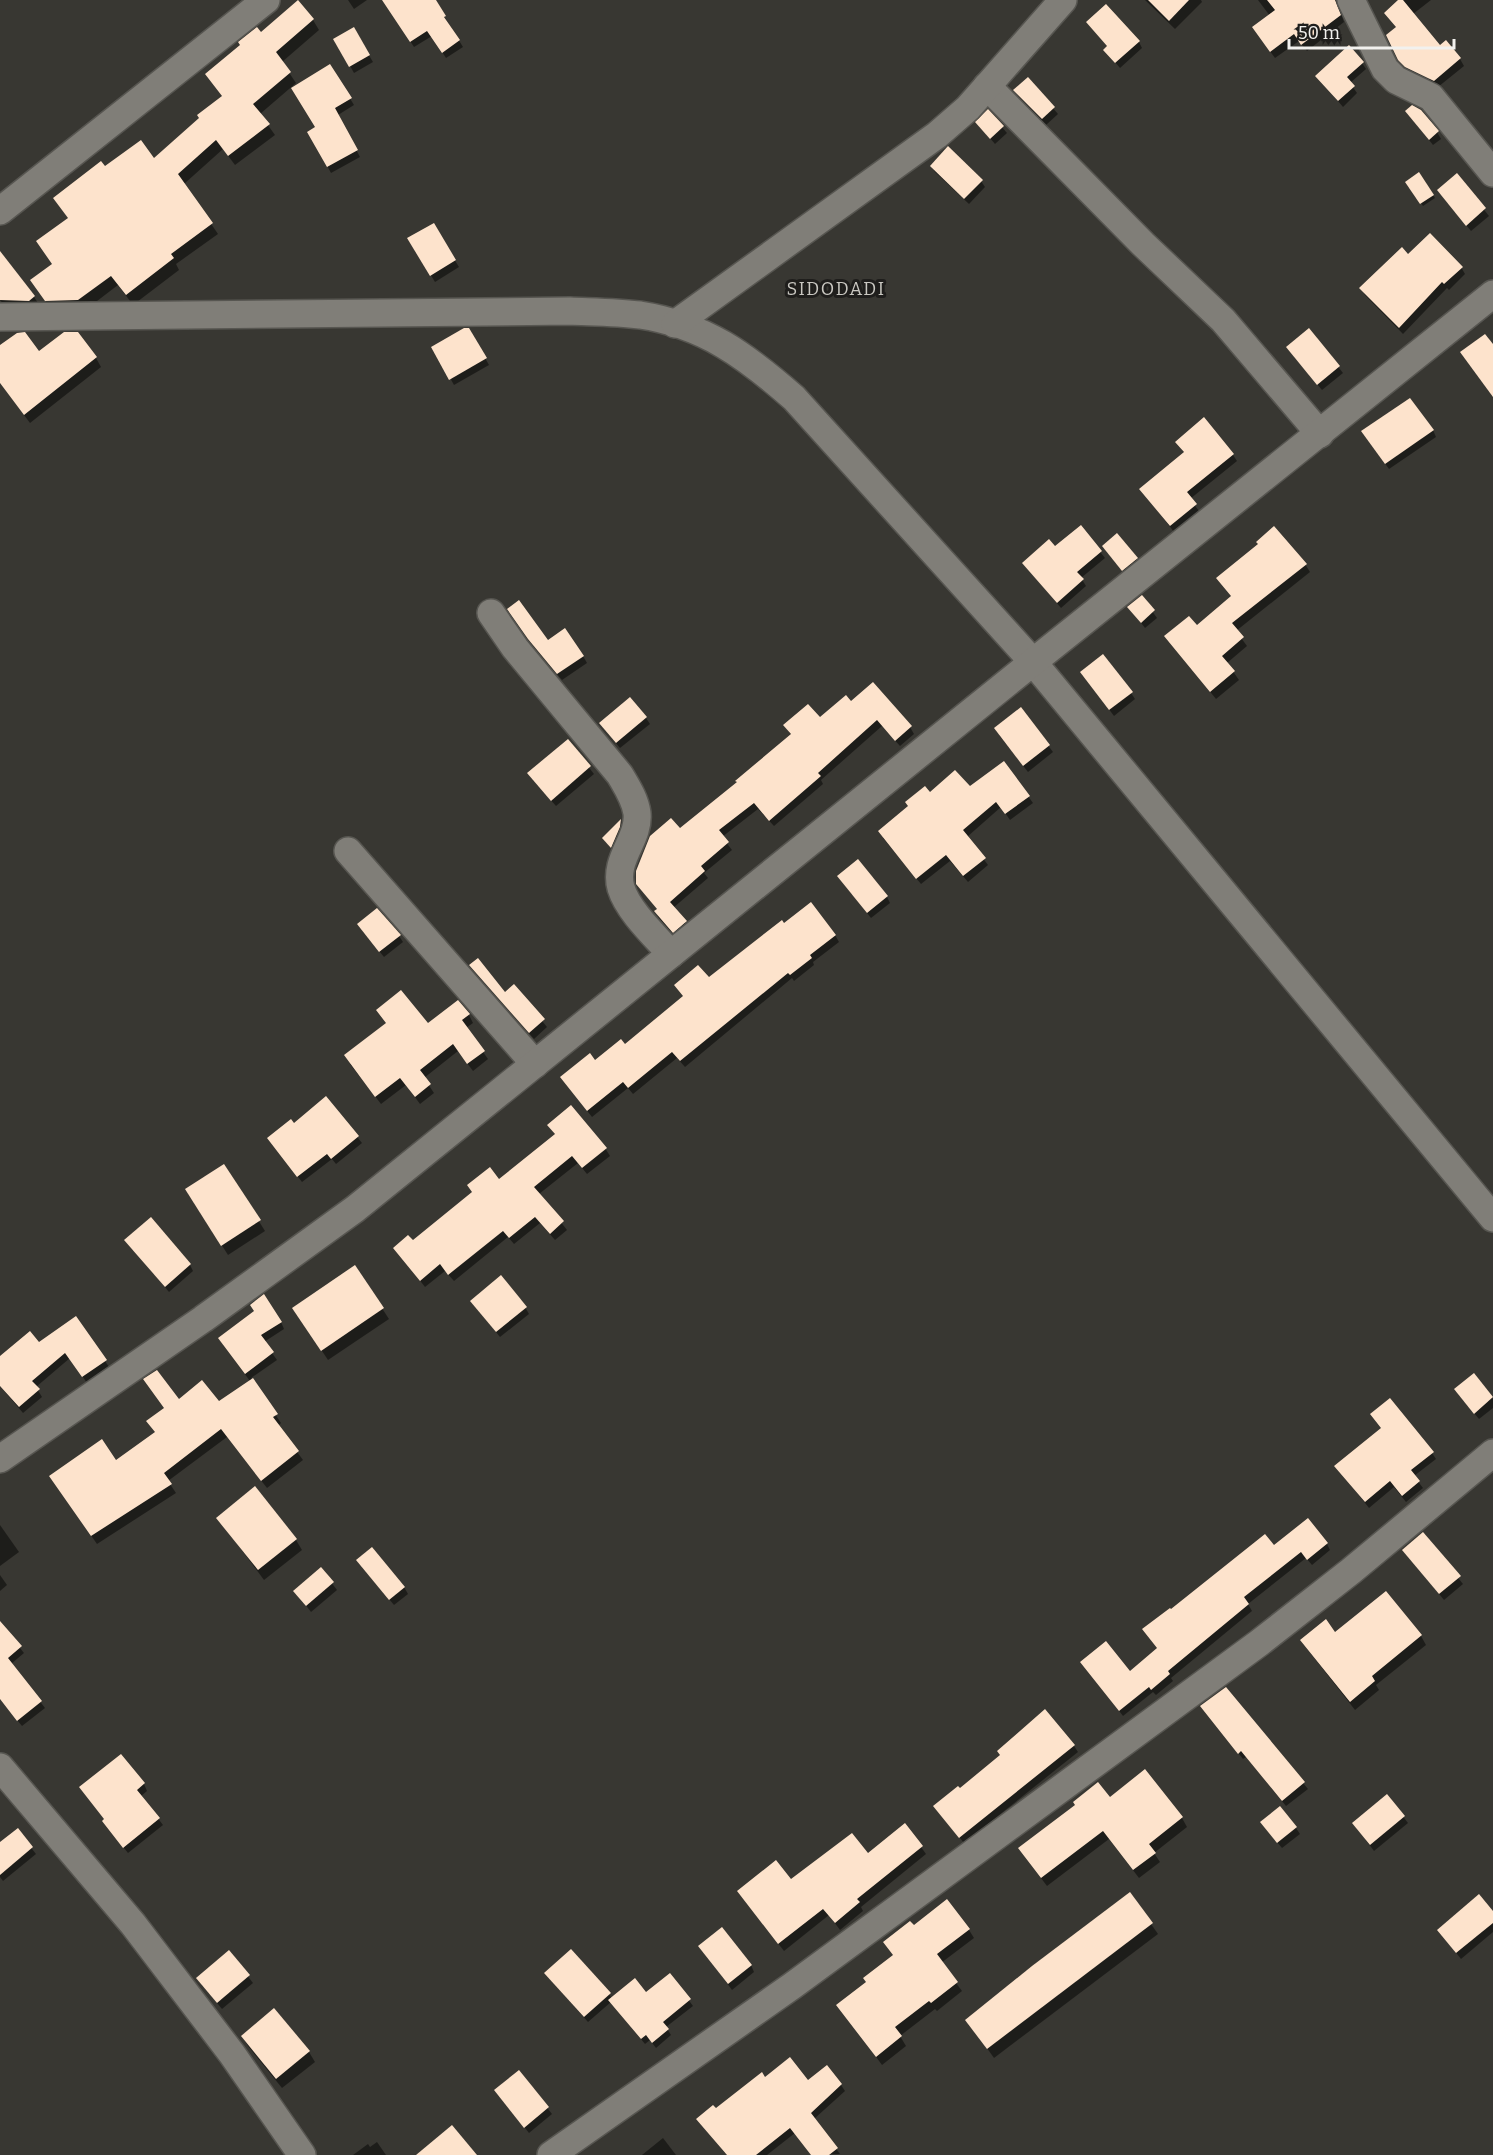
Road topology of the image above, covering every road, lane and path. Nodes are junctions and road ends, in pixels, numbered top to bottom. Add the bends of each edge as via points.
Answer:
1 (266, 0) edge
2 (1063, 0) edge
3 (1351, 0) edge
4 (987, 86) junction
5 (1493, 172) edge
6 (0, 211) edge
7 (1493, 294) edge
8 (0, 317) edge
9 (675, 324) junction
10 (1320, 434) junction
11 (491, 613) dead end
12 (1033, 662) junction
13 (348, 851) dead end
14 (670, 954) junction
15 (535, 1064) junction
16 (1493, 1218) edge
17 (1493, 1453) edge
18 (0, 1459) edge
19 (0, 1767) edge
20 (302, 2155) edge
21 (551, 2155) edge

1 - 6 street
2 - 4 street
3 - 5 street via 1385,69 1396,80 1431,97
4 - 9 street via 968,108 910,156
4 - 10 street via 1223,320
7 - 10 street
8 - 9 street via 570,311 640,315
9 - 12 street via 711,336 758,366 794,398
10 - 12 street
11 - 14 street via 515,648 620,775 633,797 636,830 621,866 621,887 630,905
12 - 14 street
12 - 16 street
13 - 15 street
14 - 15 street
15 - 18 street via 355,1209
17 - 21 street via 1259,1643 792,1986
19 - 20 street via 133,1924 232,2054

